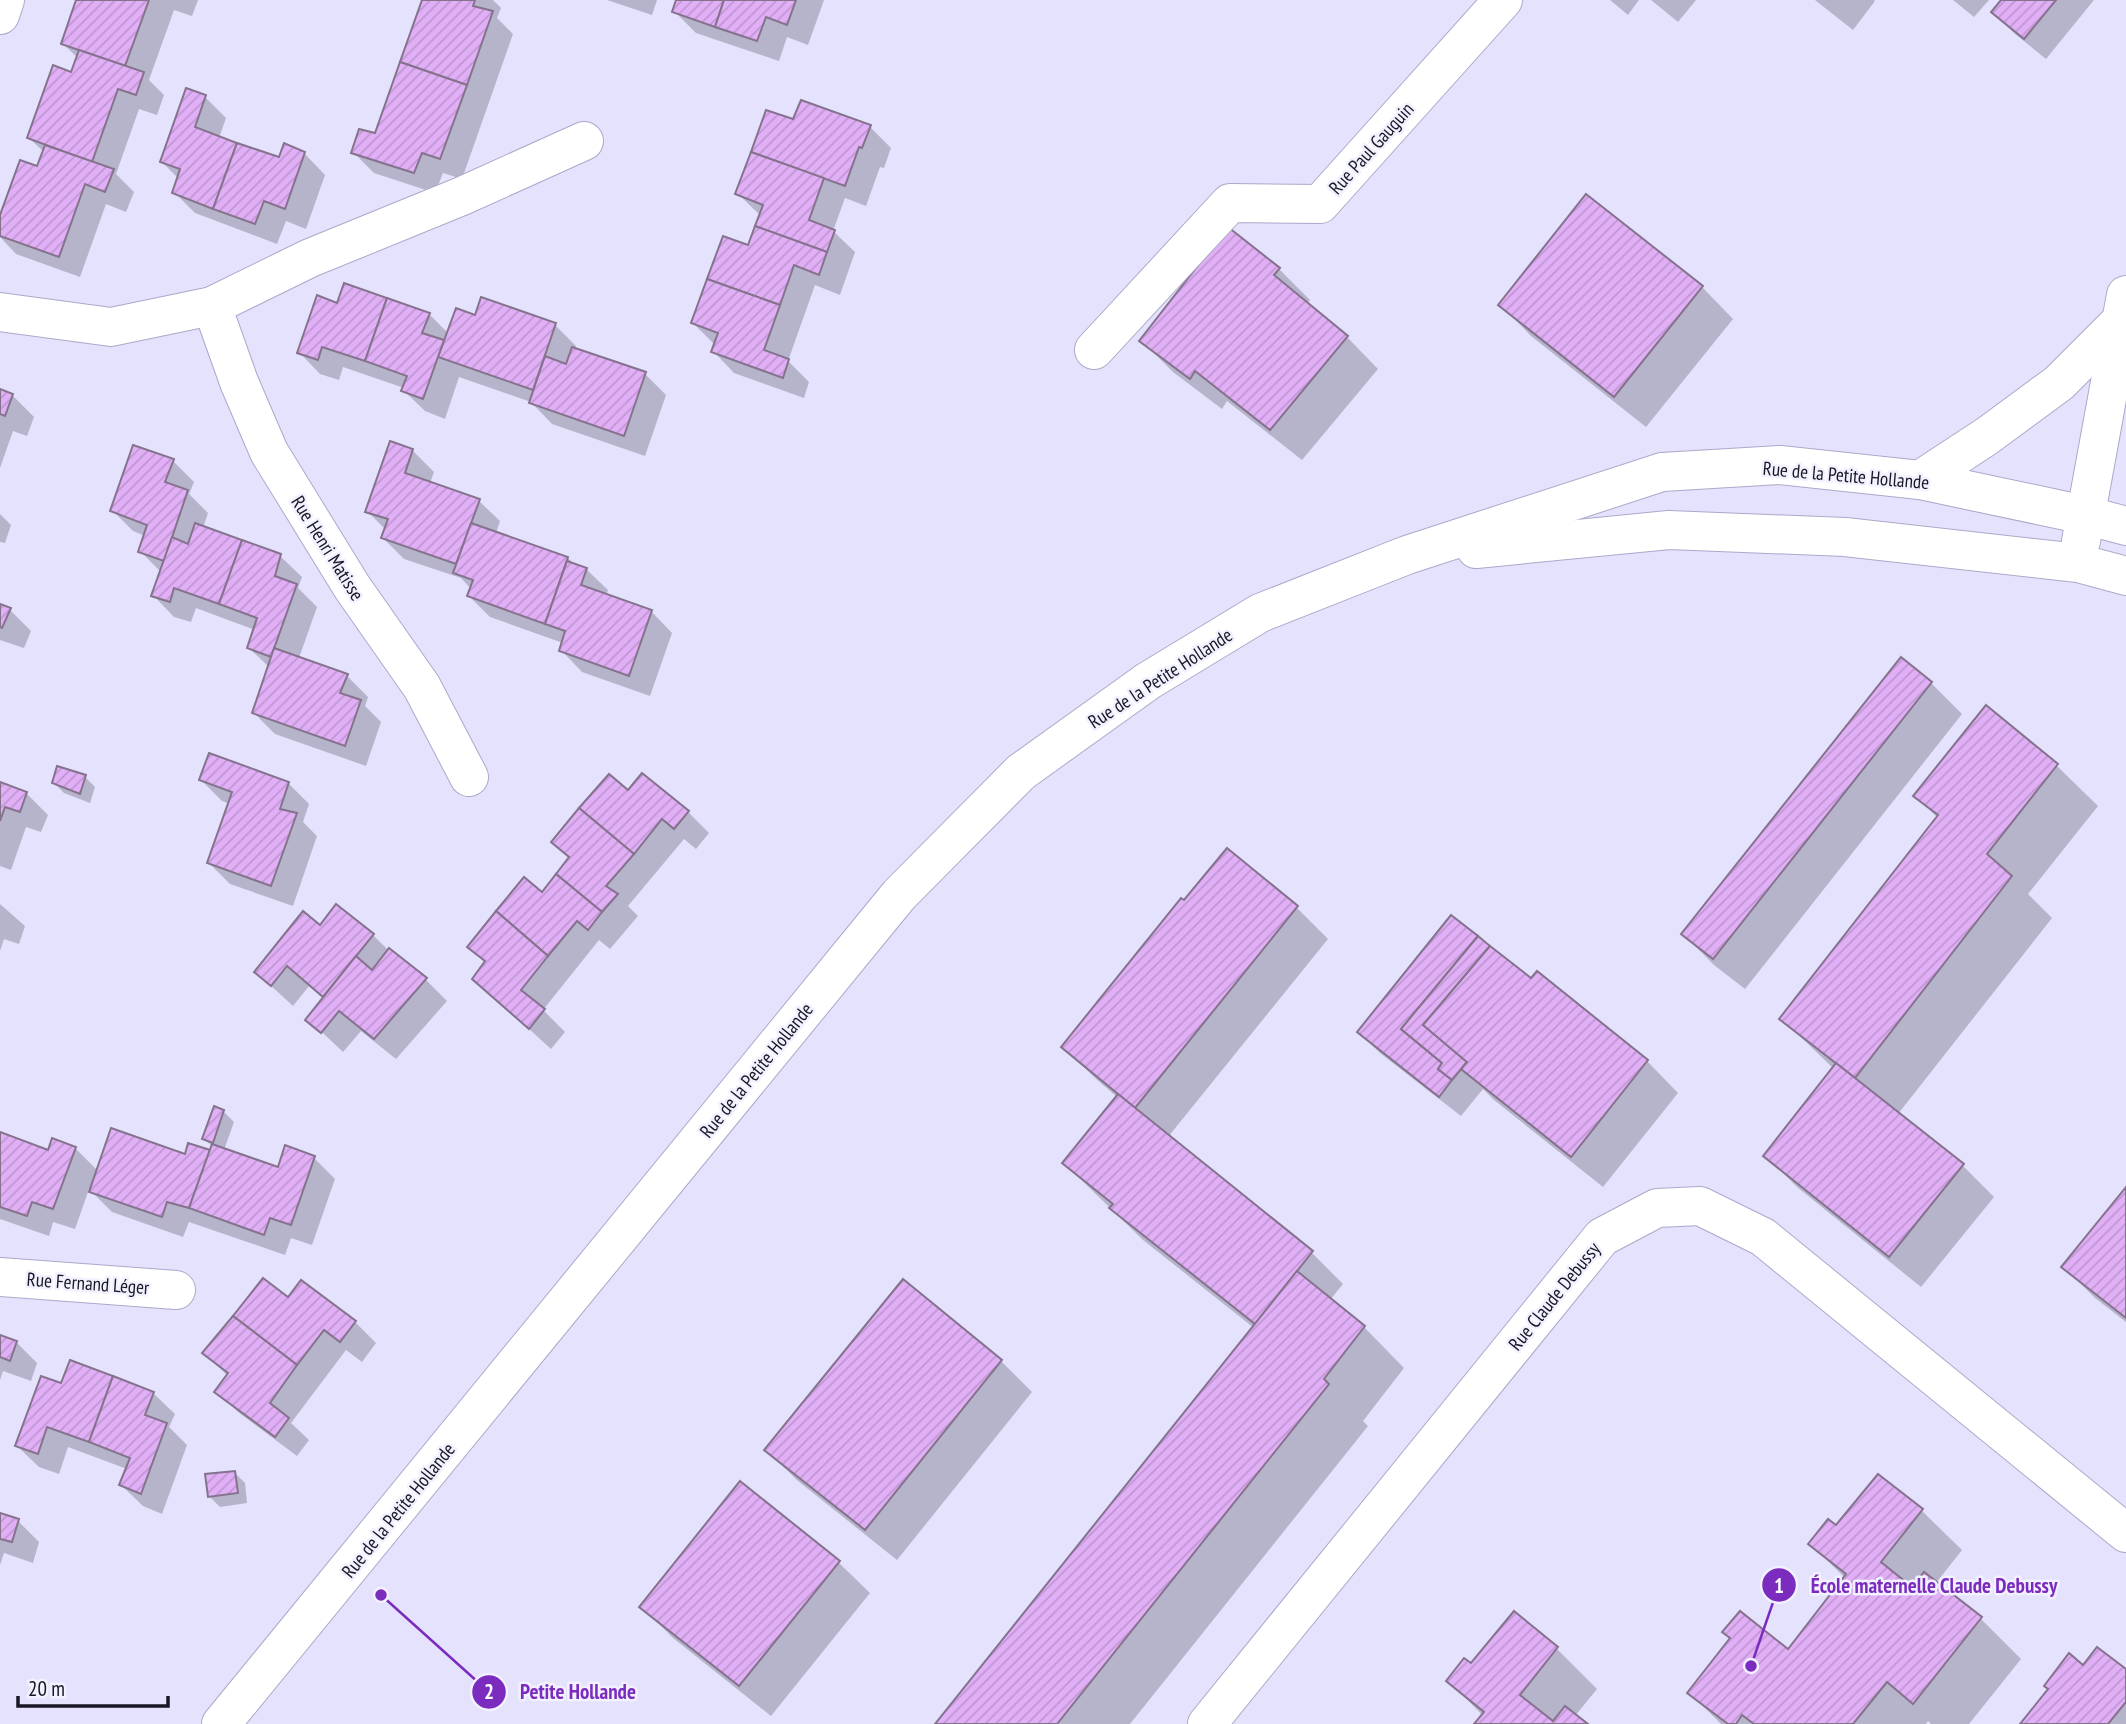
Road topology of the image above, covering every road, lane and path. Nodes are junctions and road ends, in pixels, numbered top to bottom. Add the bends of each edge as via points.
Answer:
1 (5, 0) edge
2 (1503, 0) edge
3 (0, 15) edge
4 (584, 141) dead end
5 (212, 306) junction
6 (0, 312) edge
7 (2124, 318) edge
8 (1094, 349) dead end
9 (1920, 480) junction
10 (2085, 515) junction
11 (2126, 526) edge
12 (1407, 555) junction
13 (2078, 563) junction
14 (2126, 576) edge
15 (468, 777) dead end
16 (0, 1276) edge
17 (176, 1290) dead end
18 (2126, 1532) edge
19 (222, 1724) edge
20 (1207, 1724) edge

1 - 3 street
2 - 8 street, Rue Paul Gauguin via 1320,204 1230,203
4 - 5 street via 310,258
5 - 6 street via 111,327
5 - 15 street, Rue Henri Matisse via 269,452 352,587 422,687
7 - 9 street via 2059,383
7 - 10 street
9 - 10 street, Rue de la Petite Hollande
9 - 12 street, Rue de la Petite Hollande via 1780,465 1662,472
10 - 11 street, Rue de la Petite Hollande
10 - 13 street
12 - 13 street, Rue de la Petite Hollande via 1669,530 1846,537
12 - 19 street, Rue de la Petite Hollande via 1260,613 1148,681 1021,772 899,895
13 - 14 street, Rue de la Petite Hollande
16 - 17 street, Rue Fernand Léger
18 - 20 street, Rue Claude Debussy via 1763,1237 1700,1206 1657,1208 1602,1237

